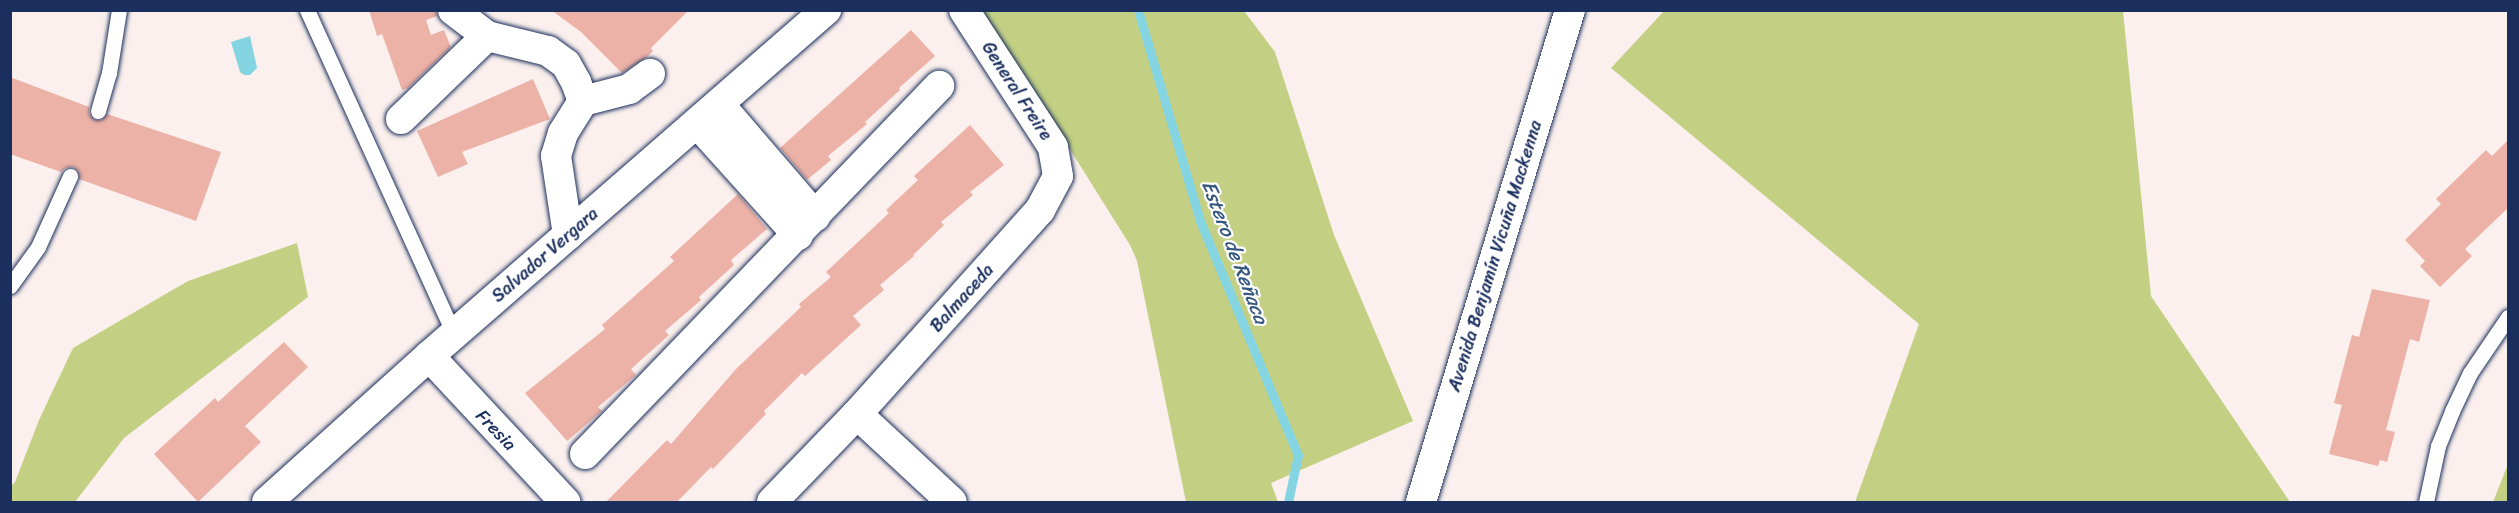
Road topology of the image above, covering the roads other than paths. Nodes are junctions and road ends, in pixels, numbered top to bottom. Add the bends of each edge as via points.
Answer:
1 (119, 10) edge
2 (307, 10) edge
3 (453, 10) edge
4 (826, 10) edge
5 (964, 10) edge
6 (1570, 10) edge
7 (488, 36) junction
8 (650, 74) dead end
9 (939, 86) dead end
10 (583, 101) junction
11 (98, 111) dead end
12 (708, 114) junction
13 (401, 118) dead end
14 (70, 176) dead end
15 (1058, 176) joint
16 (806, 225) junction
17 (568, 235) junction
18 (10, 286) edge
19 (2508, 317) edge
20 (454, 334) junction
21 (429, 356) junction
22 (858, 414) junction
23 (585, 454) dead end
24 (267, 502) edge
25 (565, 502) edge
26 (772, 502) edge
27 (952, 502) edge
28 (1421, 502) edge
29 (2426, 502) edge

1 - 11 lane via 109,73
2 - 20 lane
3 - 7 street
4 - 12 street, Salvador Vergara
5 - 15 street, General Freire via 1053,147
6 - 28 street, Avenida Benjamín Vicuña Mackenna
7 - 10 street via 548,51 566,64
7 - 13 street
8 - 10 street via 629,89
9 - 16 street
10 - 17 street via 563,133 555,156
12 - 16 street
12 - 17 street, Salvador Vergara
14 - 18 lane via 38,247
15 - 22 street, Balmaceda via 1040,210
16 - 23 street
17 - 20 street, Salvador Vergara
19 - 29 lane via 2470,373 2452,411 2438,446
20 - 21 street, Salvador Vergara
21 - 24 street, Salvador Vergara
21 - 25 street, Fresia
22 - 26 street, Balmaceda
22 - 27 street

